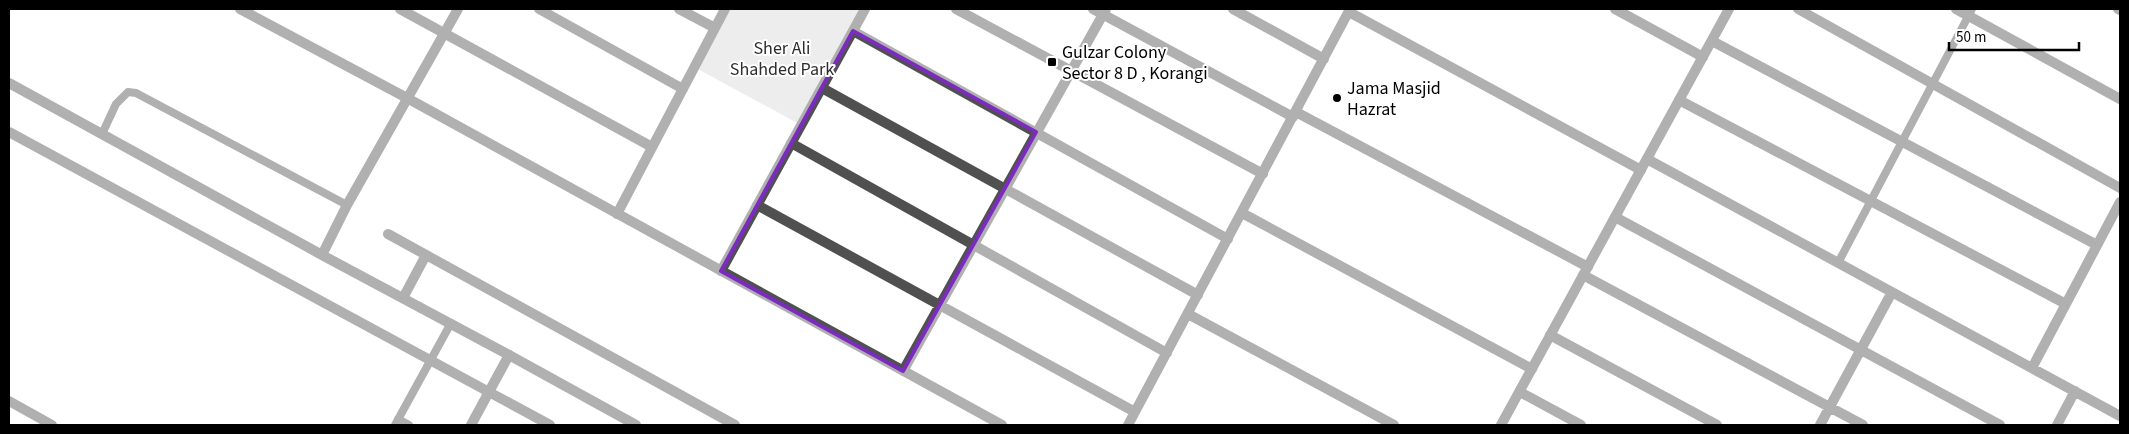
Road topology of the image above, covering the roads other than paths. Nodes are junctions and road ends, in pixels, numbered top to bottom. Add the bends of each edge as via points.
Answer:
1 (240, 9) edge
2 (400, 9) edge
3 (458, 9) edge
4 (539, 9) edge
5 (679, 9) edge
6 (725, 9) edge
7 (865, 9) edge
8 (956, 9) edge
9 (1093, 9) edge
10 (1233, 9) edge
11 (1615, 9) edge
12 (1729, 9) edge
13 (1798, 9) edge
14 (1956, 9) edge
15 (1349, 10) edge
16 (1104, 11) edge
17 (1970, 12) edge
18 (715, 28) junction
19 (853, 31) junction
20 (444, 33) junction
21 (1712, 41) junction
22 (1702, 57) junction
23 (1324, 59) junction
24 (1071, 70) junction
25 (9, 82) edge
26 (1933, 84) junction
27 (822, 88) junction
28 (683, 89) junction
29 (407, 98) junction
30 (2120, 99) edge
31 (1679, 100) junction
32 (1294, 114) junction
33 (103, 130) junction
34 (9, 132) edge
35 (1036, 132) junction
36 (1902, 142) junction
37 (791, 143) junction
38 (652, 147) junction
39 (1647, 159) junction
40 (1641, 170) junction
41 (1263, 174) junction
42 (2120, 188) edge
43 (1005, 189) junction
44 (1871, 201) junction
45 (2120, 202) edge
46 (347, 205) junction
47 (757, 205) junction
48 (1242, 213) junction
49 (617, 214) junction
50 (1615, 217) junction
51 (388, 234) dead end
52 (1228, 239) junction
53 (973, 245) junction
54 (2097, 245) junction
55 (322, 255) junction
56 (426, 255) junction
57 (1838, 263) junction
58 (721, 271) junction
59 (1586, 271) junction
60 (1892, 292) junction
61 (1198, 295) junction
62 (403, 298) junction
63 (2066, 304) junction
64 (940, 305) junction
65 (1188, 314) junction
66 (451, 324) junction
67 (1550, 336) junction
68 (1861, 350) junction
69 (1167, 353) junction
70 (509, 354) junction
71 (430, 360) junction
72 (2032, 368) junction
73 (1532, 369) junction
74 (903, 371) junction
75 (489, 392) junction
76 (1520, 392) junction
77 (2075, 392) junction
78 (9, 401) edge
79 (1830, 408) junction
80 (1135, 412) junction
81 (2120, 416) edge
82 (396, 422) edge
83 (47, 424) edge
84 (409, 425) edge
85 (471, 425) edge
86 (550, 425) edge
87 (636, 425) edge
88 (735, 425) edge
89 (1002, 425) edge
90 (1128, 425) edge
91 (1394, 425) edge
92 (1501, 425) edge
93 (1581, 425) edge
94 (1717, 425) edge
95 (1820, 425) edge
96 (1863, 425) edge
97 (2000, 425) edge
98 (2057, 425) edge

1 - 29 street
2 - 20 street
3 - 20 street
4 - 28 street
5 - 18 street
6 - 18 street
7 - 19 street
8 - 24 street
9 - 16 street
10 - 23 street
11 - 22 street
12 - 21 street
13 - 26 street
14 - 17 street
15 - 23 street
15 - 40 street
16 - 24 street
16 - 32 street
17 - 26 lane
17 - 30 street
18 - 28 street
19 - 27 street
19 - 35 street
20 - 29 street
20 - 38 street
21 - 22 street
21 - 36 street
22 - 31 street
23 - 32 street
24 - 35 street
24 - 41 street
25 - 33 street
26 - 36 lane
26 - 42 street
27 - 37 street
27 - 43 street
28 - 38 street
29 - 46 street
29 - 49 street
31 - 39 street
31 - 44 street
32 - 41 street
32 - 59 street
33 - 46 lane via 116,104 128,92 136,93
33 - 55 street
34 - 71 street
35 - 43 street
35 - 52 street
36 - 44 lane
36 - 54 street
37 - 47 street
37 - 53 street
38 - 49 street
39 - 40 street
39 - 57 street
40 - 50 street
41 - 48 street
43 - 53 street
43 - 61 street
44 - 57 lane
44 - 63 street
45 - 54 street
46 - 55 street
47 - 58 street
47 - 64 street
48 - 52 street
48 - 73 street
49 - 58 street
50 - 59 street
50 - 68 street
51 - 56 street
52 - 61 street
53 - 64 street
53 - 69 street
54 - 63 street
55 - 62 street
56 - 62 street
56 - 88 street
57 - 60 street
58 - 74 street
59 - 67 street
59 - 79 street
60 - 68 street
60 - 72 street
61 - 65 street
62 - 66 street
63 - 72 street
64 - 74 street
64 - 80 street
65 - 69 street
65 - 91 street
66 - 70 street
66 - 71 lane
67 - 73 street
67 - 94 street
68 - 79 street
68 - 97 street
69 - 80 street
70 - 75 street
70 - 87 street
71 - 75 street
71 - 82 lane
72 - 77 street
73 - 76 street
74 - 89 street
75 - 85 street
75 - 86 street
76 - 92 street
76 - 93 street
77 - 81 street
77 - 98 street
78 - 83 street
79 - 95 street
79 - 96 street
80 - 90 street
82 - 84 lane

